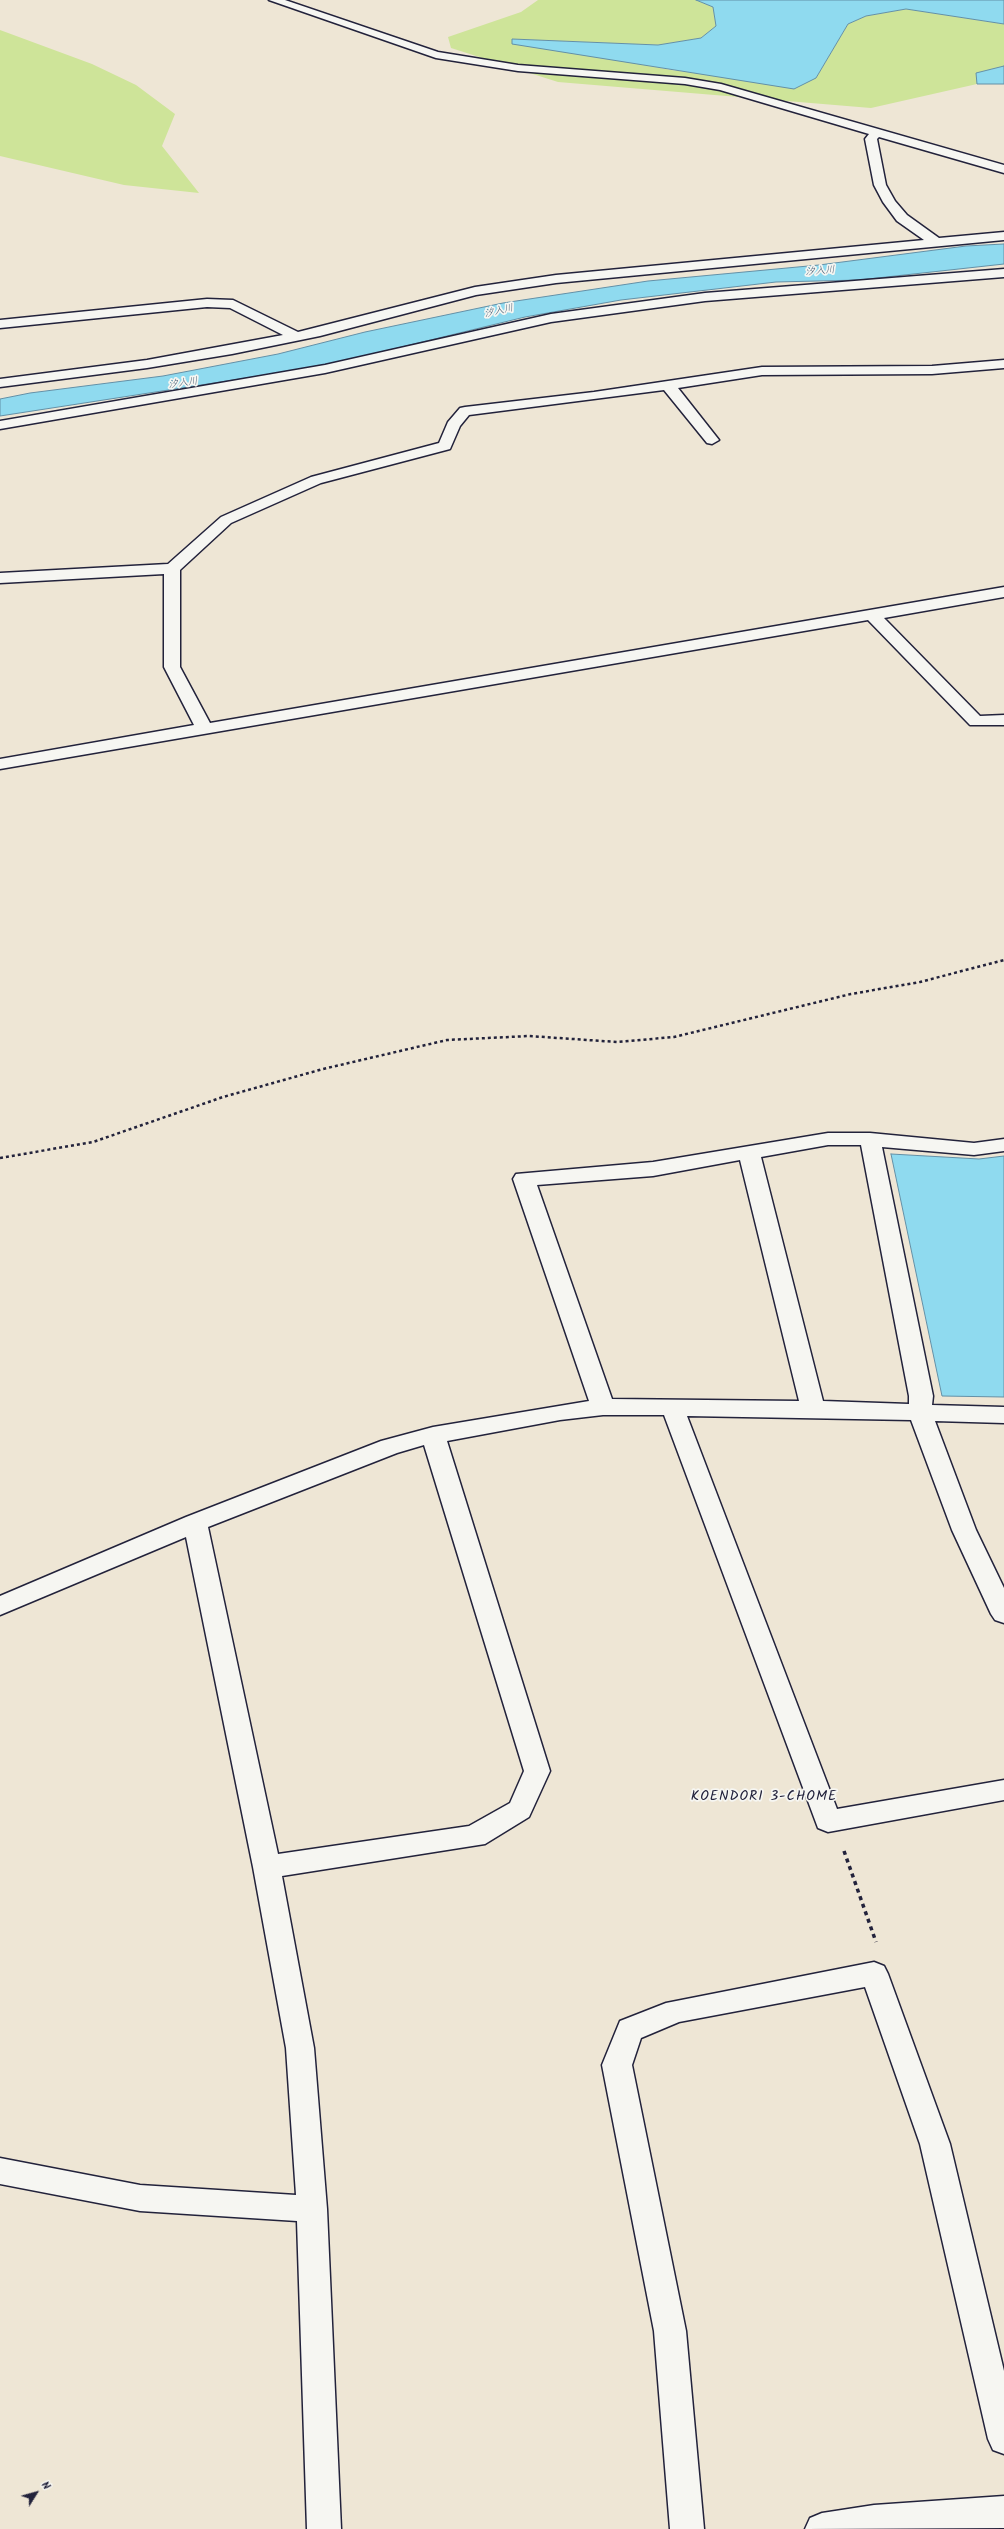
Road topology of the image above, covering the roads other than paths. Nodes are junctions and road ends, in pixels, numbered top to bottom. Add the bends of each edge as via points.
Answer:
1 (274, 0) edge
2 (877, 131) junction
3 (1004, 169) edge
4 (1004, 236) edge
5 (938, 244) junction
6 (1004, 273) edge
7 (0, 324) edge
8 (294, 336) junction
9 (1004, 364) edge
10 (0, 383) edge
11 (668, 385) junction
12 (0, 425) edge
13 (712, 440) dead end
14 (172, 569) junction
15 (0, 578) edge
16 (1004, 592) edge
17 (872, 615) junction
18 (1004, 720) edge
19 (205, 729) junction
20 (0, 764) edge
21 (870, 1139) junction
22 (1004, 1145) edge
23 (749, 1152) junction
24 (602, 1407) junction
25 (673, 1409) junction
26 (813, 1409) junction
27 (920, 1413) junction
28 (1004, 1415) edge
29 (433, 1435) junction
30 (196, 1523) junction
31 (0, 1606) edge
32 (1004, 1614) edge
33 (1004, 1790) edge
34 (266, 1867) junction
35 (0, 2171) edge
36 (312, 2209) junction
37 (1004, 2439) edge
38 (1004, 2512) edge
39 (324, 2529) edge
40 (687, 2529) edge
41 (822, 2529) edge

1 - 2 street via 436,55 518,68 685,81 721,87
2 - 3 street
2 - 5 street via 871,139 880,185 889,202 902,218
4 - 5 street
5 - 8 street via 549,280 476,291 320,332
6 - 12 street via 705,297 551,318 325,369
7 - 8 street via 206,303 233,304
8 - 10 street via 232,350 147,364
9 - 11 street via 932,370 762,371
11 - 13 street
11 - 14 street via 465,411 453,425 445,446 316,480 226,520
14 - 15 street
14 - 19 street via 172,667
16 - 17 street
17 - 18 street via 976,721
17 - 19 street
19 - 20 street
21 - 22 street via 974,1149
21 - 23 street via 828,1139
21 - 27 street via 921,1396
23 - 24 street via 653,1169 524,1179
23 - 26 street
24 - 25 street
24 - 29 street
25 - 26 street
25 - 33 street via 828,1821
26 - 27 street
27 - 28 street
27 - 32 street via 964,1530
29 - 30 street via 389,1447
29 - 34 street via 537,1771 520,1810 475,1836
30 - 31 street
30 - 34 street
34 - 36 street via 300,2048
35 - 36 street via 140,2198
36 - 39 street
37 - 40 street via 935,2144 874,1974 676,2011 630,2030 617,2065 670,2332
38 - 41 street via 874,2521

